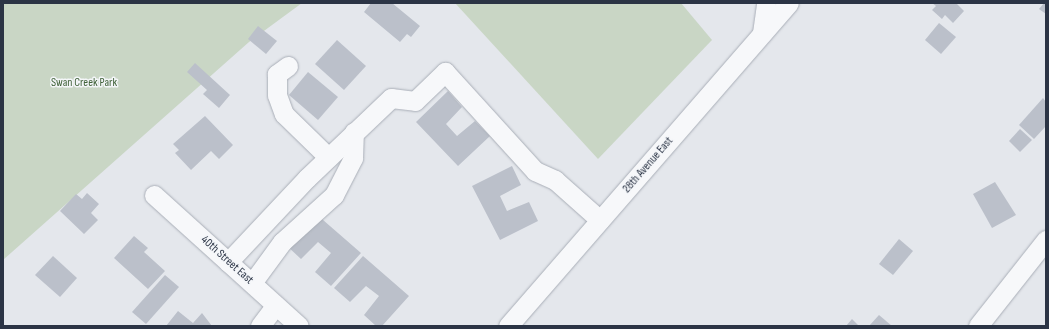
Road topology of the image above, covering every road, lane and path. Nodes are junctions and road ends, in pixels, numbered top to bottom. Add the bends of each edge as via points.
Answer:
1 (766, 3) edge
2 (789, 3) edge
3 (762, 33) junction
4 (288, 66) dead end
5 (354, 132) junction
6 (328, 157) junction
7 (154, 195) dead end
8 (600, 220) junction
9 (1046, 240) edge
10 (228, 262) junction
11 (252, 283) junction
12 (276, 306) junction
13 (260, 326) edge
14 (299, 326) edge
15 (508, 326) edge
16 (978, 326) edge

1 - 3 street
2 - 3 street, 28th Avenue East
3 - 8 street, 28th Avenue East
4 - 6 street via 277,74 277,95 284,114
5 - 6 street
5 - 8 street via 391,98 415,101 445,72 535,171 555,180
5 - 11 street via 353,158 334,195 282,242
6 - 10 street
7 - 10 street, 40th Street East
8 - 15 street, 28th Avenue East
9 - 16 street
10 - 11 street, 40th Street East
11 - 12 street, 40th Street East
12 - 13 street
12 - 14 street, 40th Street East

